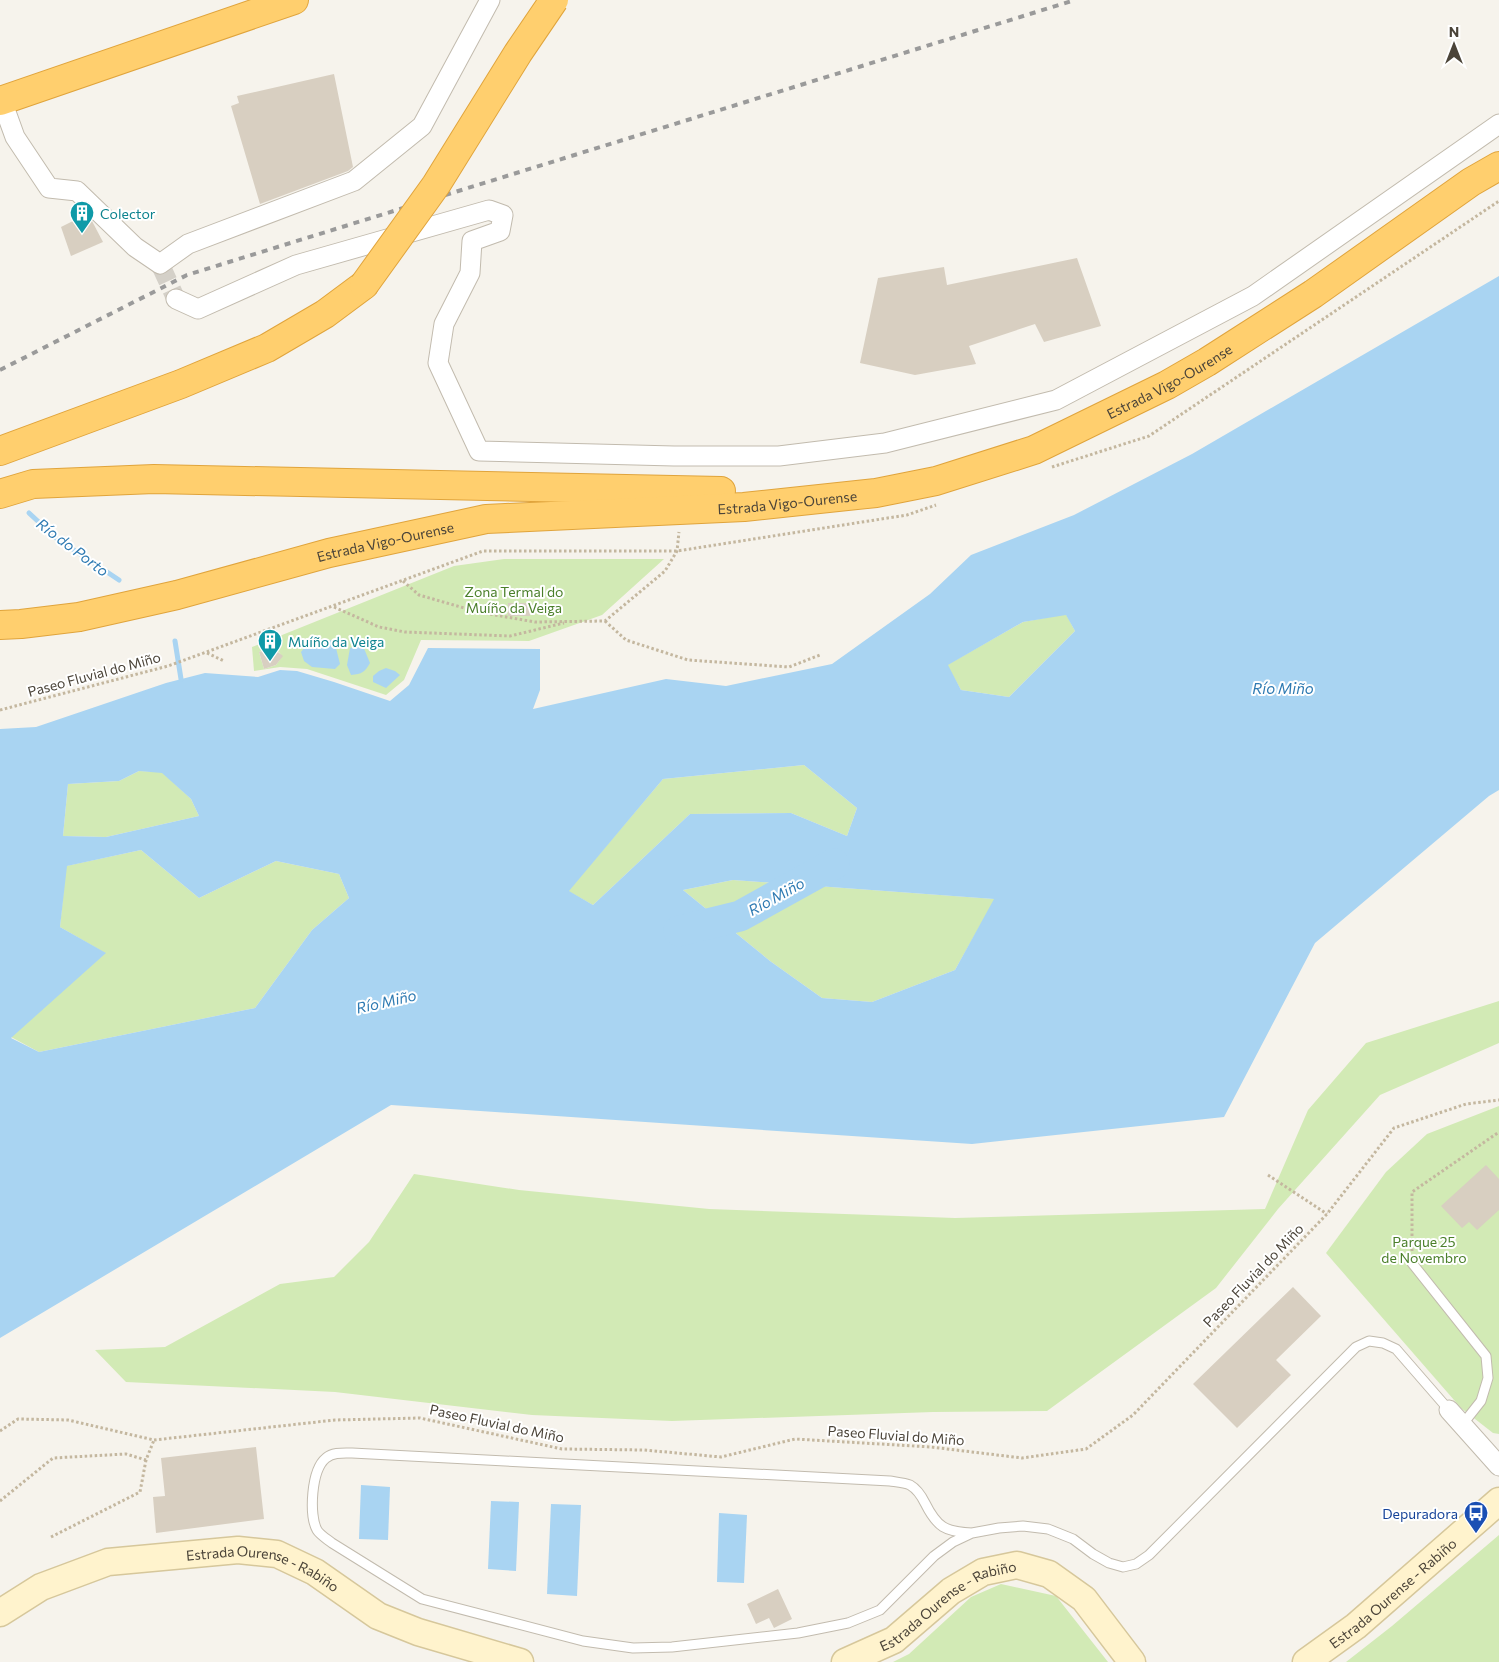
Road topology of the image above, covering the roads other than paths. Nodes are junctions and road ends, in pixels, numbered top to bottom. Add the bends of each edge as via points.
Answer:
1 (294, 0) edge
2 (490, 0) edge
3 (554, 0) edge
4 (1, 101) edge
5 (1499, 124) edge
6 (1499, 166) edge
7 (176, 299) tunnel mouth
8 (1121, 408) junction
9 (0, 451) edge
10 (0, 494) edge
11 (0, 624) edge
12 (1412, 1263) road end
13 (1449, 1410) joint
14 (1462, 1425) junction
15 (1499, 1466) edge
16 (1499, 1501) edge
17 (972, 1533) junction
18 (0, 1613) edge
19 (520, 1662) edge
20 (845, 1662) edge
21 (1132, 1662) edge
22 (1306, 1662) edge

1 - 4 highway
2 - 4 street via 422,126 354,181 188,244 160,264 135,247 78,192 48,188 14,137
3 - 9 highway, bridge via 436,185 364,285 325,314 267,348 181,384
5 - 7 street via 1253,296 1056,400 885,443 779,456 479,450 438,363 444,324 470,273 472,241 500,231 503,215 489,210 296,265 198,309
6 - 8 highway, Estrada Vigo-Ourense via 1232,347
8 - 10 highway via 980,456 895,478 800,487 718,491 154,479 33,484
8 - 11 highway, Estrada Vigo-Ourense via 1034,450 936,481 876,493 744,508 486,518 329,553 177,595 88,615
12 - 14 lane via 1486,1356 1488,1378 1481,1401
13 - 14 street
13 - 17 lane via 1396,1349 1369,1341 1356,1347 1136,1564 1123,1567 1109,1563 1073,1539 1048,1529 1023,1526
14 - 15 street
16 - 22 main road, Estrada Ourense - Rabiño via 1356,1626
17 - 17 lane via 934,1556 880,1610 848,1623 798,1633 632,1648 583,1641 422,1599 332,1543 318,1532 312,1518 316,1472 325,1458 352,1453 890,1481 910,1485 922,1496 942,1527 954,1532
18 - 19 main road, Estrada Ourense - Rabiño via 41,1587 108,1562 238,1550 277,1554 315,1572 378,1616 418,1632
20 - 21 main road, Estrada Ourense - Rabiño via 894,1640 951,1591 984,1572 1017,1565 1049,1574 1084,1599

